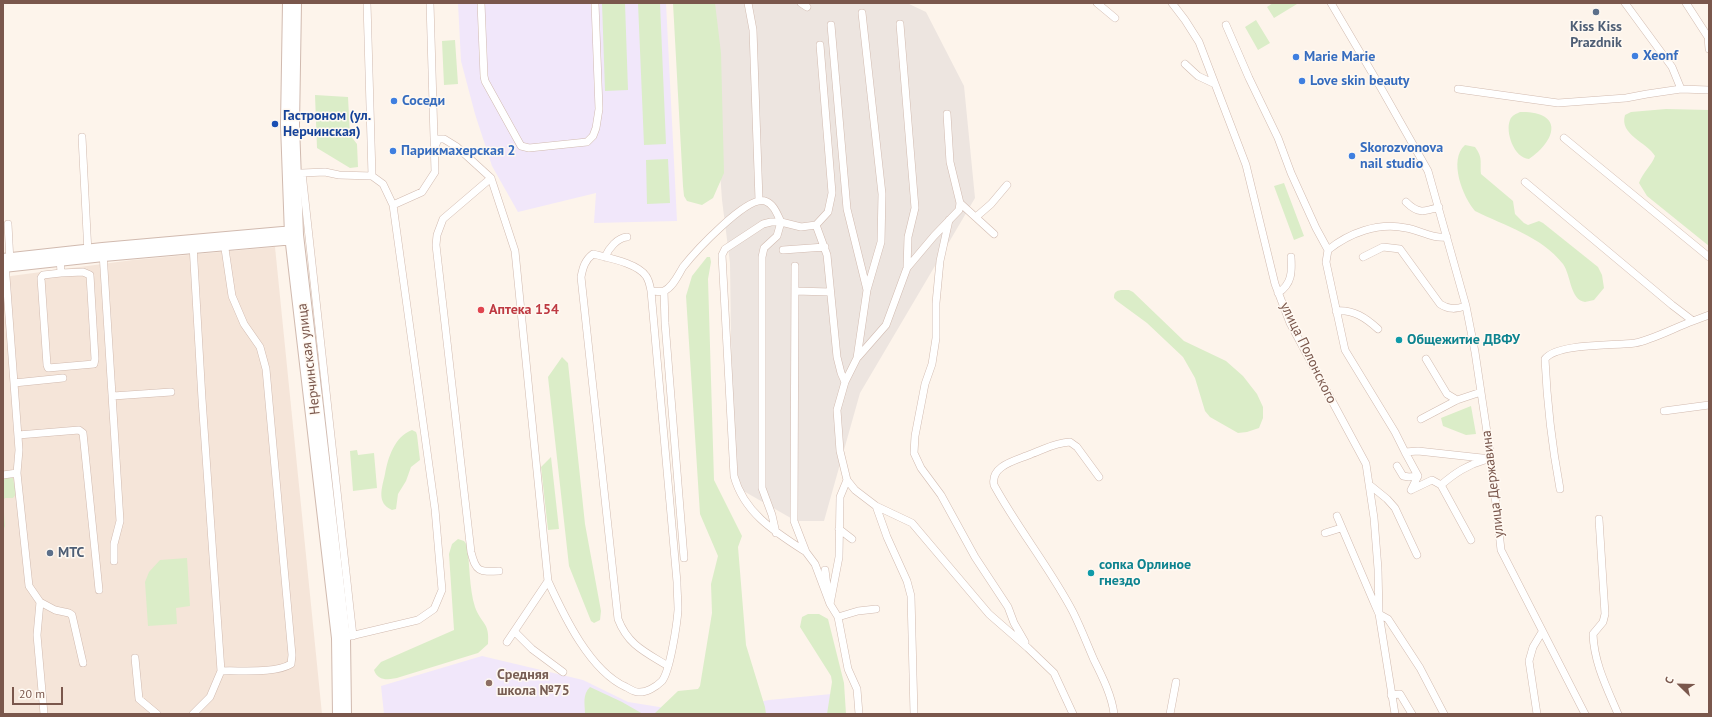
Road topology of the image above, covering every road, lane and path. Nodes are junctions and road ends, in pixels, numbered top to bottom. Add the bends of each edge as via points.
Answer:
1 (292, 3) edge
2 (367, 3) edge
3 (430, 3) edge
4 (481, 3) edge
5 (595, 3) edge
6 (748, 3) edge
7 (1097, 3) edge
8 (1172, 3) edge
9 (1331, 3) edge
10 (1625, 3) edge
11 (1686, 3) edge
12 (862, 13) dead end
13 (1115, 18) dead end
14 (900, 24) dead end
15 (831, 25) dead end
16 (1226, 25) dead end
17 (820, 45) dead end
18 (1709, 49) edge
19 (1185, 64) dead end
20 (1215, 84) junction
21 (1458, 89) dead end
22 (1681, 89) junction
23 (1709, 90) edge
24 (947, 114) dead end
25 (82, 137) dead end
26 (1564, 138) dead end
27 (434, 150) junction
28 (297, 175) junction
29 (372, 176) junction
30 (491, 178) junction
31 (1525, 182) dead end
32 (1007, 185) dead end
33 (759, 200) junction
34 (1406, 202) dead end
35 (960, 203) junction
36 (393, 205) junction
37 (1439, 207) junction
38 (976, 217) junction
39 (949, 220) junction
40 (781, 222) junction
41 (8, 224) dead end
42 (816, 225) junction
43 (994, 234) dead end
44 (294, 235) junction
45 (627, 237) dead end
46 (1447, 237) junction
47 (224, 242) junction
48 (194, 245) junction
49 (825, 247) junction
50 (783, 250) dead end
51 (1328, 250) junction
52 (95, 253) junction
53 (1291, 257) dead end
54 (1363, 257) dead end
55 (1709, 257) edge
56 (605, 258) junction
57 (6, 263) edge
58 (61, 265) junction
59 (795, 266) dead end
60 (907, 268) junction
61 (664, 290) junction
62 (867, 290) junction
63 (651, 291) junction
64 (795, 291) junction
65 (830, 292) junction
66 (1278, 293) junction
67 (1466, 306) junction
68 (1336, 311) junction
69 (1709, 315) edge
70 (1693, 321) junction
71 (1378, 329) dead end
72 (857, 358) junction
73 (1426, 359) dead end
74 (63, 378) dead end
75 (845, 382) junction
76 (14, 383) junction
77 (171, 392) dead end
78 (1481, 392) junction
79 (112, 396) junction
80 (1457, 400) junction
81 (1709, 405) edge
82 (1664, 411) dead end
83 (1422, 418) dead end
84 (18, 435) junction
85 (1405, 452) junction
86 (1491, 459) junction
87 (1397, 466) dead end
88 (17, 473) junction
89 (3, 475) edge
90 (1099, 476) dead end
91 (1418, 476) junction
92 (847, 480) junction
93 (1441, 485) junction
94 (1371, 486) junction
95 (1560, 489) dead end
96 (876, 506) junction
97 (1337, 516) dead end
98 (1599, 519) dead end
99 (838, 528) junction
100 (1341, 528) junction
101 (776, 533) junction
102 (1325, 533) dead end
103 (852, 539) dead end
104 (1471, 540) dead end
105 (806, 552) junction
106 (1417, 555) dead end
107 (684, 558) dead end
108 (114, 561) dead end
109 (825, 570) dead end
110 (500, 571) dead end
111 (548, 581) junction
112 (99, 590) dead end
113 (40, 602) junction
114 (830, 604) junction
115 (876, 609) dead end
116 (1379, 614) junction
117 (838, 617) junction
118 (515, 632) junction
119 (1542, 632) junction
120 (347, 637) junction
121 (507, 642) dead end
122 (1028, 648) junction
123 (135, 658) dead end
124 (83, 663) dead end
125 (668, 666) junction
126 (221, 671) junction
127 (562, 672) dead end
128 (1176, 682) dead end
129 (1391, 695) junction
130 (44, 714) edge
131 (157, 714) edge
132 (193, 714) edge
133 (341, 714) edge
134 (859, 714) edge
135 (914, 714) edge
136 (1073, 714) edge
137 (1114, 714) edge
138 (1170, 714) edge
139 (1395, 714) edge
140 (1412, 714) edge
141 (1444, 714) edge
142 (1537, 714) edge
143 (1585, 714) edge
144 (1618, 714) edge

1 - 28 street, Нерчинская улица via 290,125
2 - 29 lane
3 - 27 lane
4 - 5 lane via 485,81 521,146 529,148 587,142 593,136 599,109
6 - 33 lane via 753,30
7 - 13 lane
8 - 20 lane, улица Полонского via 1199,42
9 - 37 lane, улица Державина via 1428,171
10 - 22 lane via 1672,67
11 - 18 lane via 1708,37
12 - 62 lane via 882,194 882,242
14 - 60 lane via 915,208 908,237
15 - 62 lane via 848,209
16 - 51 lane
17 - 42 lane via 832,193 828,212
19 - 20 lane via 1198,76
20 - 66 lane, улица Полонского via 1246,165
21 - 22 lane via 1558,103 1626,98
22 - 23 lane
24 - 35 lane via 950,162
25 - 52 lane
26 - 55 lane
27 - 30 lane via 438,140 444,139 457,147
27 - 36 lane via 435,172 422,192
28 - 29 lane via 325,172
28 - 44 street, Нерчинская улица
28 - 120 lane
29 - 36 lane via 383,184
30 - 110 lane via 442,219 436,245 471,552 477,569 482,572
30 - 111 lane via 515,251
31 - 70 lane
32 - 38 lane
33 - 40 lane via 772,205
33 - 61 lane via 719,228 673,283
34 - 37 lane via 1423,212
35 - 38 lane
35 - 39 lane via 959,210
36 - 120 lane via 435,509 442,590 434,609 418,620
37 - 46 lane, улица Державина
38 - 43 lane
39 - 60 lane
39 - 122 lane via 940,261 936,338 915,436 914,453 921,468 941,495 975,557 1008,607
40 - 42 lane via 801,227
40 - 101 lane via 777,236 764,248 762,257 762,488
40 - 101 lane via 763,224 725,249 722,255 734,476 738,491 751,510
41 - 57 lane
42 - 49 lane
44 - 47 street
44 - 120 street, Нерчинская улица
45 - 56 lane via 610,247
46 - 51 lane via 1433,236 1406,228 1378,227 1345,238
46 - 67 lane, улица Державина
47 - 48 street
47 - 126 lane via 232,296 244,324 260,347 266,369 292,655 291,664 284,668
48 - 52 street
48 - 126 lane
49 - 50 lane
49 - 65 lane
51 - 68 lane via 1326,262
52 - 58 street
52 - 79 lane
53 - 66 lane via 1291,278
54 - 67 lane via 1382,247 1400,249 1440,304 1452,309
56 - 63 lane via 640,270 647,277
56 - 125 lane via 593,254 583,266 581,277 618,619 622,630 636,647
57 - 58 street
57 - 76 lane
58 - 58 lane via 41,278 47,365 48,368 94,364 90,275
59 - 64 lane
60 - 72 lane via 886,325
61 - 63 lane
61 - 107 lane
62 - 72 lane
63 - 125 lane via 677,582 678,610
64 - 65 lane
64 - 105 lane via 794,521
65 - 75 lane via 837,357
66 - 94 lane, улица Полонского via 1290,323 1366,464
67 - 78 lane, улица Державина
68 - 71 lane via 1346,310 1355,313
68 - 85 lane via 1345,350
69 - 70 lane
70 - 95 lane via 1636,343 1561,350 1548,354 1545,359 1553,451
72 - 75 lane
73 - 80 lane via 1447,394
74 - 76 lane
75 - 92 lane via 836,410 840,451
76 - 84 lane
77 - 79 lane
78 - 80 lane
78 - 86 lane, улица Державина
79 - 108 lane via 120,521 114,544
80 - 83 lane
81 - 82 lane
84 - 88 lane via 20,458
84 - 112 lane via 82,431
85 - 86 lane via 1418,451
85 - 91 lane
86 - 93 lane via 1457,471
86 - 119 lane, улица Державина via 1501,550
87 - 91 lane via 1403,476
88 - 89 lane
88 - 113 lane via 29,586
90 - 137 lane via 1077,447 1070,442 1058,442 1031,455 1020,457 1001,468 993,478 994,485 1072,612 1102,678
91 - 93 lane via 1410,490 1432,480
92 - 96 lane via 855,490
92 - 99 lane via 840,497
93 - 104 lane
94 - 106 lane via 1394,508
94 - 116 lane, улица Полонского
96 - 122 lane via 912,523 989,614
96 - 135 lane via 911,596
97 - 100 lane
98 - 144 lane via 1605,614 1603,622 1593,634 1594,649 1601,674
99 - 103 lane
99 - 114 lane via 839,557
100 - 102 lane
100 - 116 lane
101 - 105 lane
105 - 114 lane via 815,564
109 - 114 lane
111 - 118 lane
111 - 125 lane via 576,636 603,671 622,685 637,692 649,690 662,681
113 - 124 lane via 72,615
113 - 130 lane via 37,635
114 - 117 lane
115 - 117 lane
116 - 129 lane, улица Полонского
116 - 141 lane via 1388,619 1420,668
117 - 134 lane via 848,669 857,689
118 - 121 lane
118 - 127 lane
119 - 142 lane via 1533,647 1529,661
119 - 143 lane, улица Державина
120 - 133 street, Нерчинская улица
122 - 136 lane via 1054,674
123 - 131 lane via 139,699
126 - 132 lane via 210,696
128 - 138 lane
129 - 139 lane, улица Полонского
129 - 140 lane via 1400,694

